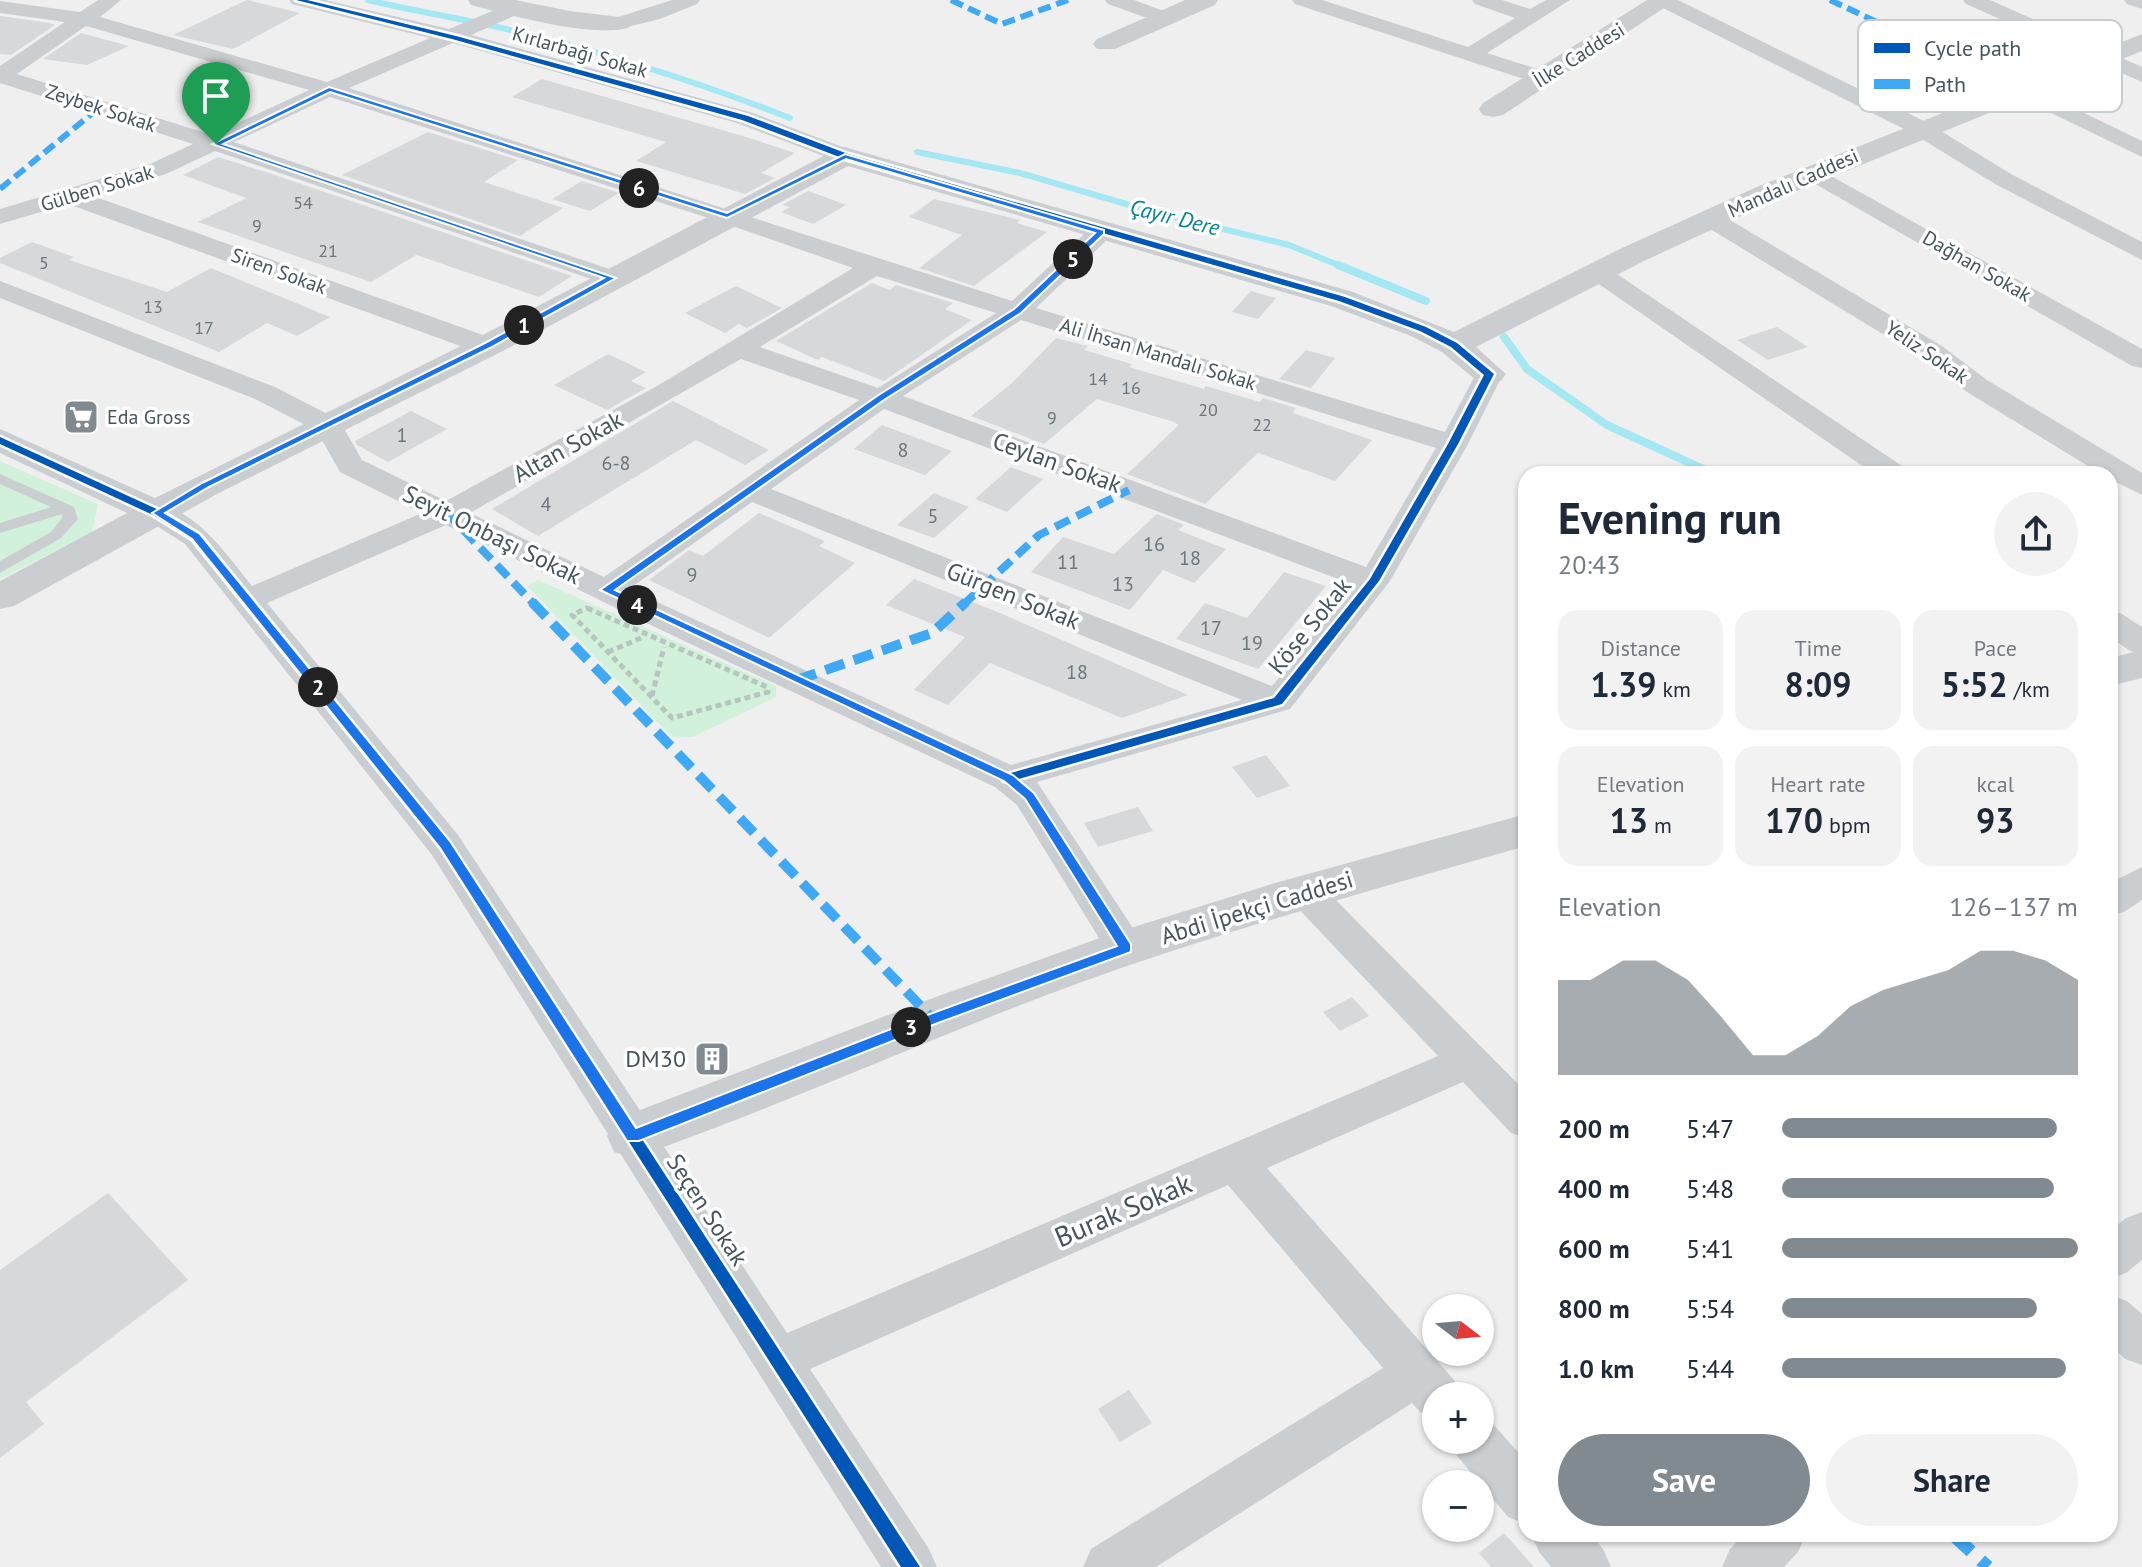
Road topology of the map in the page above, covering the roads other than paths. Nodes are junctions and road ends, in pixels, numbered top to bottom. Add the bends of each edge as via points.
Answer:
1 (111, 0) edge
2 (299, 0) edge
3 (480, 0) edge
4 (690, 0) edge
5 (1115, 0) edge
6 (1206, 0) edge
7 (1302, 0) edge
8 (1482, 0) edge
9 (1560, 0) edge
10 (1663, 0) edge
11 (1973, 0) edge
12 (2134, 0) edge
13 (2142, 3) edge
14 (0, 7) edge
15 (516, 8) junction
16 (1532, 17) junction
17 (1165, 18) junction
18 (84, 19) junction
19 (2019, 20) edge
20 (619, 23) joint
21 (454, 37) junction
22 (2142, 42) edge
23 (1106, 44) dead end
24 (2122, 51) edge
25 (1469, 55) junction
26 (2122, 66) edge
27 (2, 73) edge
28 (2142, 75) edge
29 (1542, 78) junction
30 (329, 89) junction
31 (1858, 97) edge
32 (1493, 109) dead end
33 (1888, 112) edge
34 (1965, 112) edge
35 (2066, 112) edge
36 (1920, 128) junction
37 (216, 144) junction
38 (2142, 150) edge
39 (845, 156) junction
40 (1813, 173) junction
41 (72, 197) junction
42 (727, 216) junction
43 (0, 217) edge
44 (1711, 219) junction
45 (1101, 232) junction
46 (2142, 252) edge
47 (874, 267) junction
48 (1599, 273) junction
49 (612, 278) junction
50 (0, 289) edge
51 (33, 301) junction
52 (1017, 311) junction
53 (0, 319) edge
54 (1454, 345) junction
55 (487, 346) junction
56 (738, 349) junction
57 (2142, 360) edge
58 (1489, 374) joint
59 (881, 398) junction
60 (329, 426) junction
61 (0, 440) edge
62 (1453, 444) junction
63 (1882, 466) edge
64 (2109, 466) edge
65 (2118, 471) edge
66 (4, 483) edge
67 (2142, 486) edge
68 (748, 490) junction
69 (64, 508) junction
70 (157, 513) junction
71 (447, 513) junction
72 (0, 528) edge
73 (56, 535) junction
74 (0, 553) edge
75 (0, 568) edge
76 (1374, 581) junction
77 (606, 590) junction
78 (0, 597) edge
79 (247, 600) junction
80 (2118, 626) edge
81 (2142, 643) edge
82 (2142, 664) edge
83 (2118, 670) edge
84 (1278, 701) junction
85 (1008, 778) junction
86 (1518, 832) edge
87 (2142, 881) edge
88 (1305, 892) junction
89 (2118, 897) edge
90 (1126, 948) junction
91 (1469, 1061) junction
92 (1518, 1112) edge
93 (633, 1136) junction
94 (1235, 1162) junction
95 (2142, 1232) edge
96 (2118, 1252) edge
97 (2118, 1323) edge
98 (2142, 1343) edge
99 (777, 1360) junction
100 (1425, 1382) edge
101 (1422, 1387) edge
102 (1487, 1454) edge
103 (1518, 1490) edge
104 (1564, 1542) edge
105 (1772, 1542) edge
106 (911, 1567) edge
107 (1109, 1567) edge
108 (1585, 1567) edge
109 (1748, 1567) edge

1 - 18 street
2 - 21 street, Kırlarbağı Sokak
3 - 15 street
4 - 20 street
5 - 17 street
6 - 17 street
7 - 25 street
8 - 16 street
9 - 16 street
10 - 29 street, İlke Caddesi
10 - 31 street
11 - 19 street
12 - 13 street
14 - 18 street, Ali İhsan Mandalı Sokak
15 - 20 street
15 - 21 street, Gülben Sokak
16 - 25 street
17 - 23 street
18 - 27 street
18 - 30 street, Ali İhsan Mandalı Sokak
21 - 30 street, Gülben Sokak
21 - 39 street, Kırlarbağı Sokak via 745,118
22 - 24 street, Mandalı Caddesi
25 - 29 street
26 - 28 street
27 - 37 street, Zeybek Sokak
29 - 32 street, İlke Caddesi
30 - 37 street, Gülben Sokak
30 - 42 street, Ali İhsan Mandalı Sokak
33 - 36 street
34 - 36 street, Mandalı Caddesi
35 - 38 street
36 - 40 street, Mandalı Caddesi
36 - 46 street via 2003,179
37 - 41 street, Gülben Sokak
37 - 49 street, Zeybek Sokak
39 - 42 street
39 - 45 street
40 - 44 street, Mandalı Caddesi
40 - 57 street, Dağhan Sokak
41 - 43 street, Gülben Sokak
41 - 55 street, Siren Sokak
42 - 47 street, Ali İhsan Mandalı Sokak
42 - 49 street
44 - 48 street, Mandalı Caddesi
44 - 64 street, Yeliz Sokak
45 - 52 street
45 - 54 street via 1342,299
47 - 52 street, Ali İhsan Mandalı Sokak
47 - 56 street, Altan Sokak
48 - 54 street, Mandalı Caddesi
48 - 63 street
49 - 55 street
50 - 51 street
51 - 53 street
51 - 60 street via 265,393
52 - 59 street
52 - 62 street, Ali İhsan Mandalı Sokak
54 - 58 street
55 - 60 street
56 - 59 street, Ceylan Sokak
56 - 71 street, Altan Sokak
58 - 62 street, Köse Sokak
59 - 68 street
59 - 76 street, Ceylan Sokak
60 - 70 street
60 - 71 street, Seyit Onbaşı Sokak via 350,466
61 - 70 street
62 - 76 street, Köse Sokak
65 - 67 street, Yeliz Sokak
66 - 69 lane
68 - 77 street
68 - 84 street, Gürgen Sokak
69 - 72 lane
69 - 73 lane via 70,519
70 - 78 street
70 - 79 street, Seçen Sokak via 196,537
71 - 77 street, Seyit Onbaşı Sokak
71 - 79 street, Altan Sokak
73 - 74 lane
73 - 75 lane
76 - 84 street, Köse Sokak
77 - 85 street, Seyit Onbaşı Sokak
79 - 93 street, Seçen Sokak via 445,845
80 - 81 street
82 - 83 street
84 - 85 street, Köse Sokak
85 - 90 street, Seyit Onbaşı Sokak via 1030,796
86 - 88 street, Abdi İpekçi Caddesi
87 - 89 street
88 - 90 street, Abdi İpekçi Caddesi
88 - 91 street
90 - 93 street, Abdi İpekçi Caddesi
91 - 92 street
91 - 94 street, Burak Sokak
93 - 99 street, Seçen Sokak
94 - 99 street, Burak Sokak
94 - 100 street
95 - 96 street
97 - 98 street
99 - 106 street, Seçen Sokak
101 - 107 street
102 - 103 street
104 - 108 street
105 - 109 street

